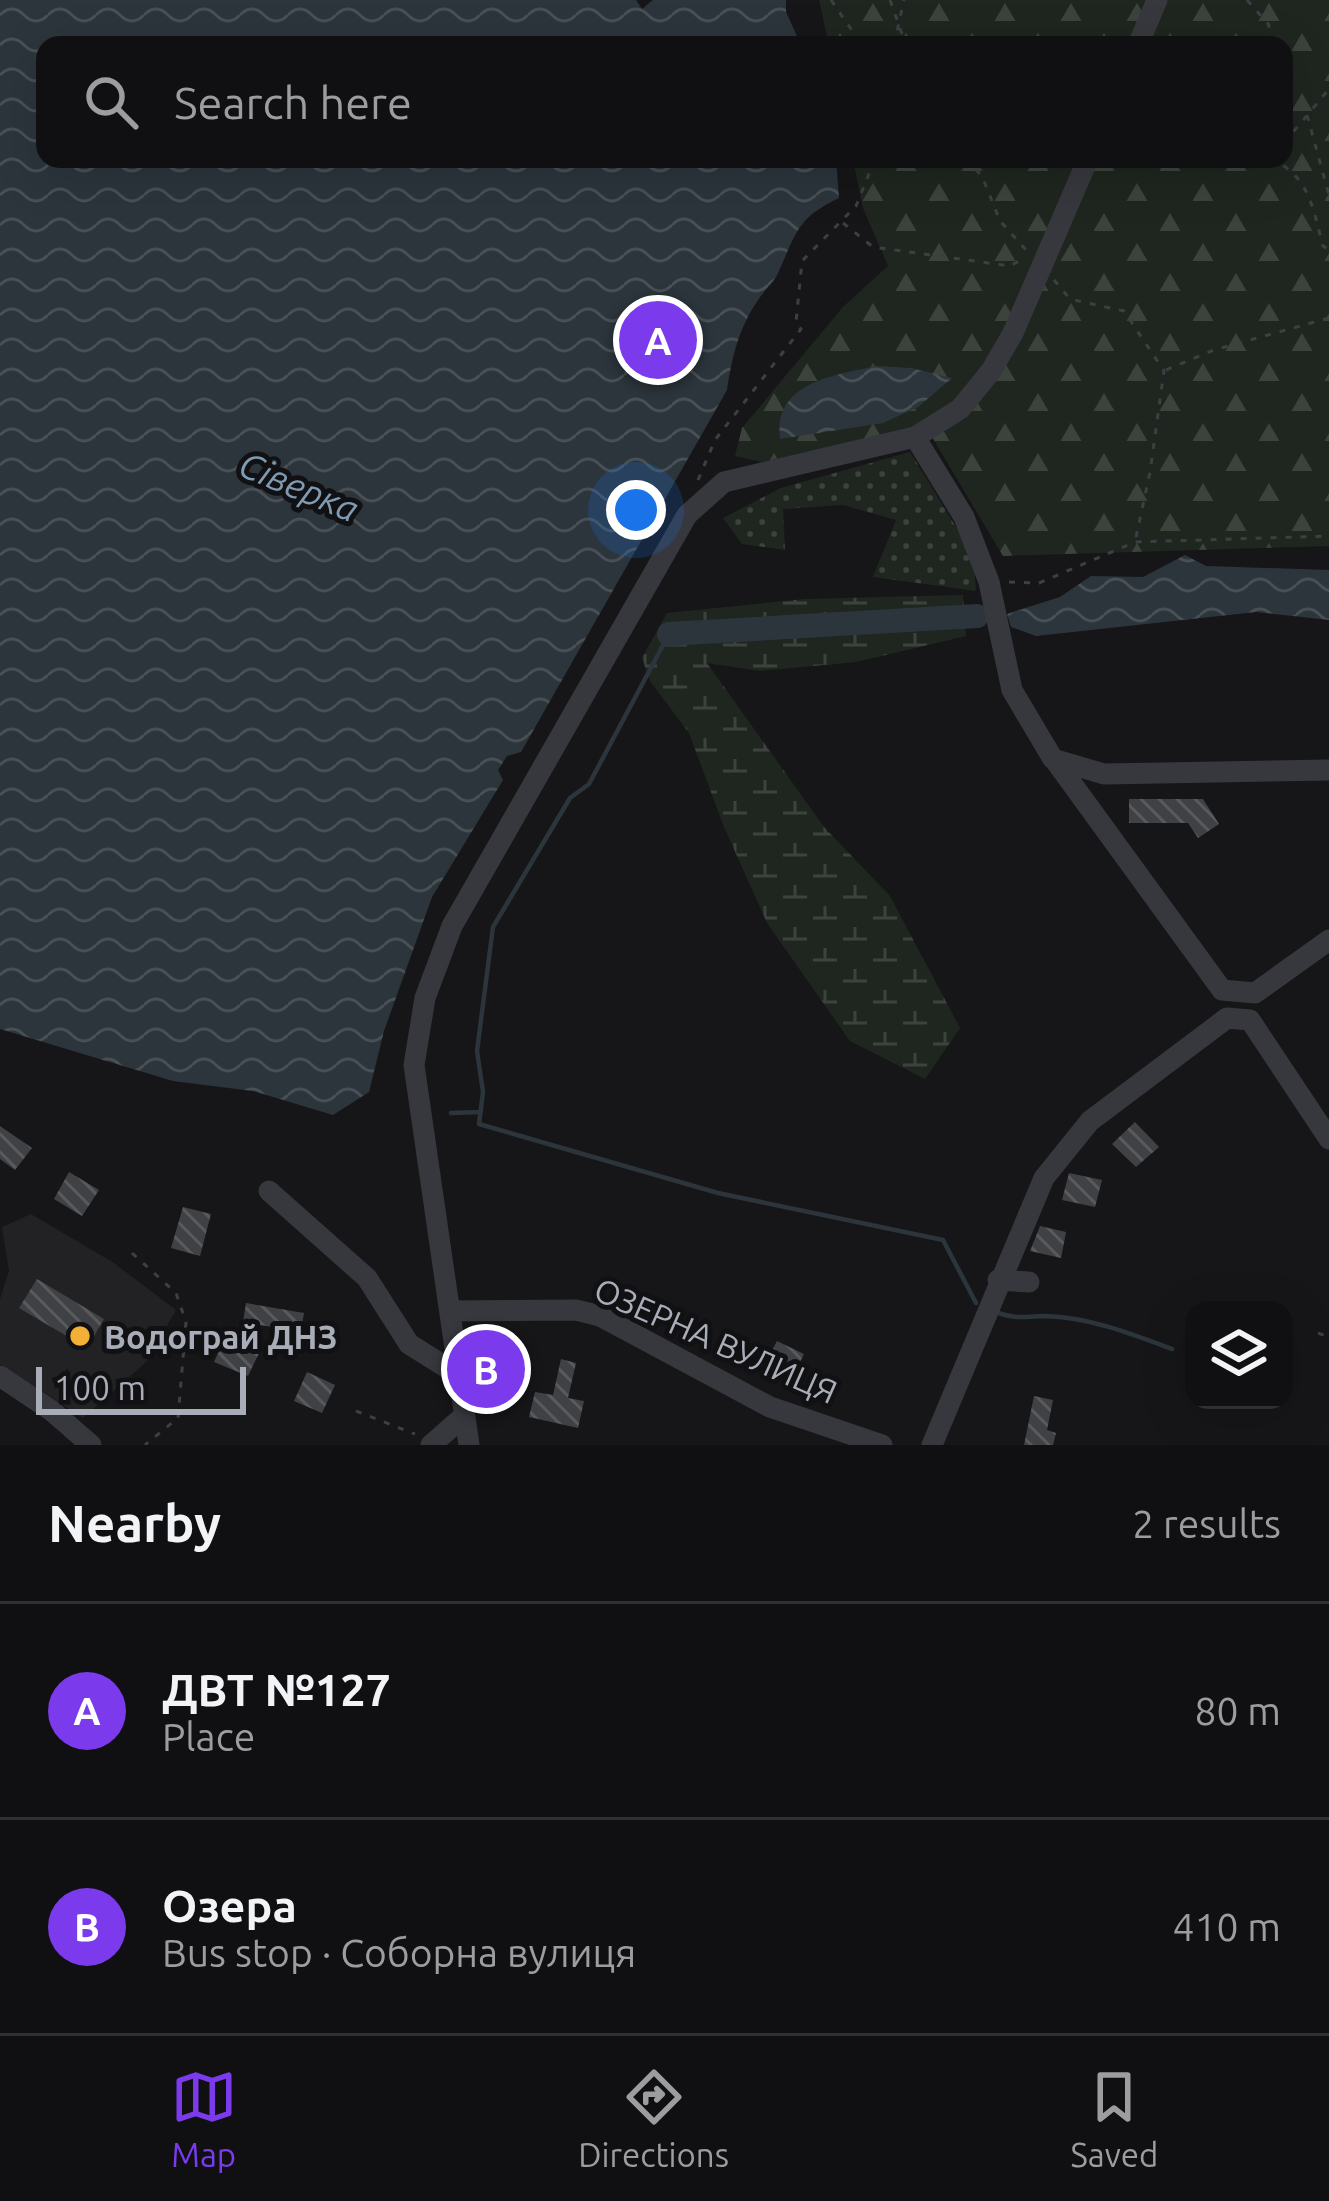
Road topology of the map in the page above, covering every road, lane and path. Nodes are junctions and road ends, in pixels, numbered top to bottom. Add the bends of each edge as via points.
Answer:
1 (831, 0) edge
2 (890, 0) edge
3 (904, 0) edge
4 (1157, 0) edge
5 (1247, 0) edge
6 (898, 21) junction
7 (856, 36) edge
8 (896, 36) edge
9 (903, 36) edge
10 (1142, 36) edge
11 (1266, 36) edge
12 (1329, 89) edge
13 (1307, 115) junction
14 (1293, 132) edge
15 (871, 168) edge
16 (974, 168) edge
17 (1084, 168) edge
18 (1292, 168) edge
19 (1329, 194) edge
20 (842, 222) junction
21 (1329, 250) edge
22 (1042, 267) junction
23 (1329, 318) edge
24 (1164, 371) junction
25 (915, 436) junction
26 (696, 484) dead end
27 (1329, 536) edge
28 (1135, 542) junction
29 (989, 582) junction
30 (1053, 759) junction
31 (1329, 770) edge
32 (1329, 940) edge
33 (1329, 1139) edge
34 (269, 1191) dead end
35 (132, 1253) dead end
36 (998, 1280) junction
37 (1029, 1282) dead end
38 (450, 1311) junction
39 (1318, 1333) dead end
40 (1329, 1336) edge
41 (457, 1374) junction
42 (0, 1376) edge
43 (356, 1411) dead end
44 (464, 1416) junction
45 (432, 1444) edge
46 (91, 1445) edge
47 (146, 1445) edge
48 (469, 1445) edge
49 (882, 1445) edge
50 (932, 1445) edge

1 - 7 path
2 - 6 path
3 - 6 path
4 - 10 street
5 - 11 path via 1269,25
6 - 8 path
6 - 9 path
12 - 13 path
13 - 14 path
13 - 19 path
15 - 20 path
16 - 20 path via 1000,221 1030,254 1010,266 873,247
17 - 22 street
18 - 21 path
20 - 26 path via 802,261 801,329 716,440
22 - 24 path via 1070,299 1124,311
22 - 25 street via 991,371 960,409
23 - 24 path
24 - 28 path
25 - 29 street via 964,517
25 - 38 street via 724,482 687,515 452,926 425,998 414,1065
27 - 28 path
28 - 29 path via 1039,583
29 - 30 street via 1012,690
30 - 31 street via 1104,774
30 - 32 street via 1222,991 1255,993
33 - 36 street via 1250,1020 1228,1018 1090,1121 1044,1178
34 - 41 street via 367,1278 410,1344
35 - 47 path via 176,1293 186,1322 178,1418
36 - 37 street
36 - 50 street
38 - 41 street
38 - 49 street, ОЗЕРНА ВУЛИЦЯ via 601,1316 770,1407
39 - 40 path
41 - 44 street
42 - 46 street
43 - 45 path
44 - 45 street
44 - 48 street

